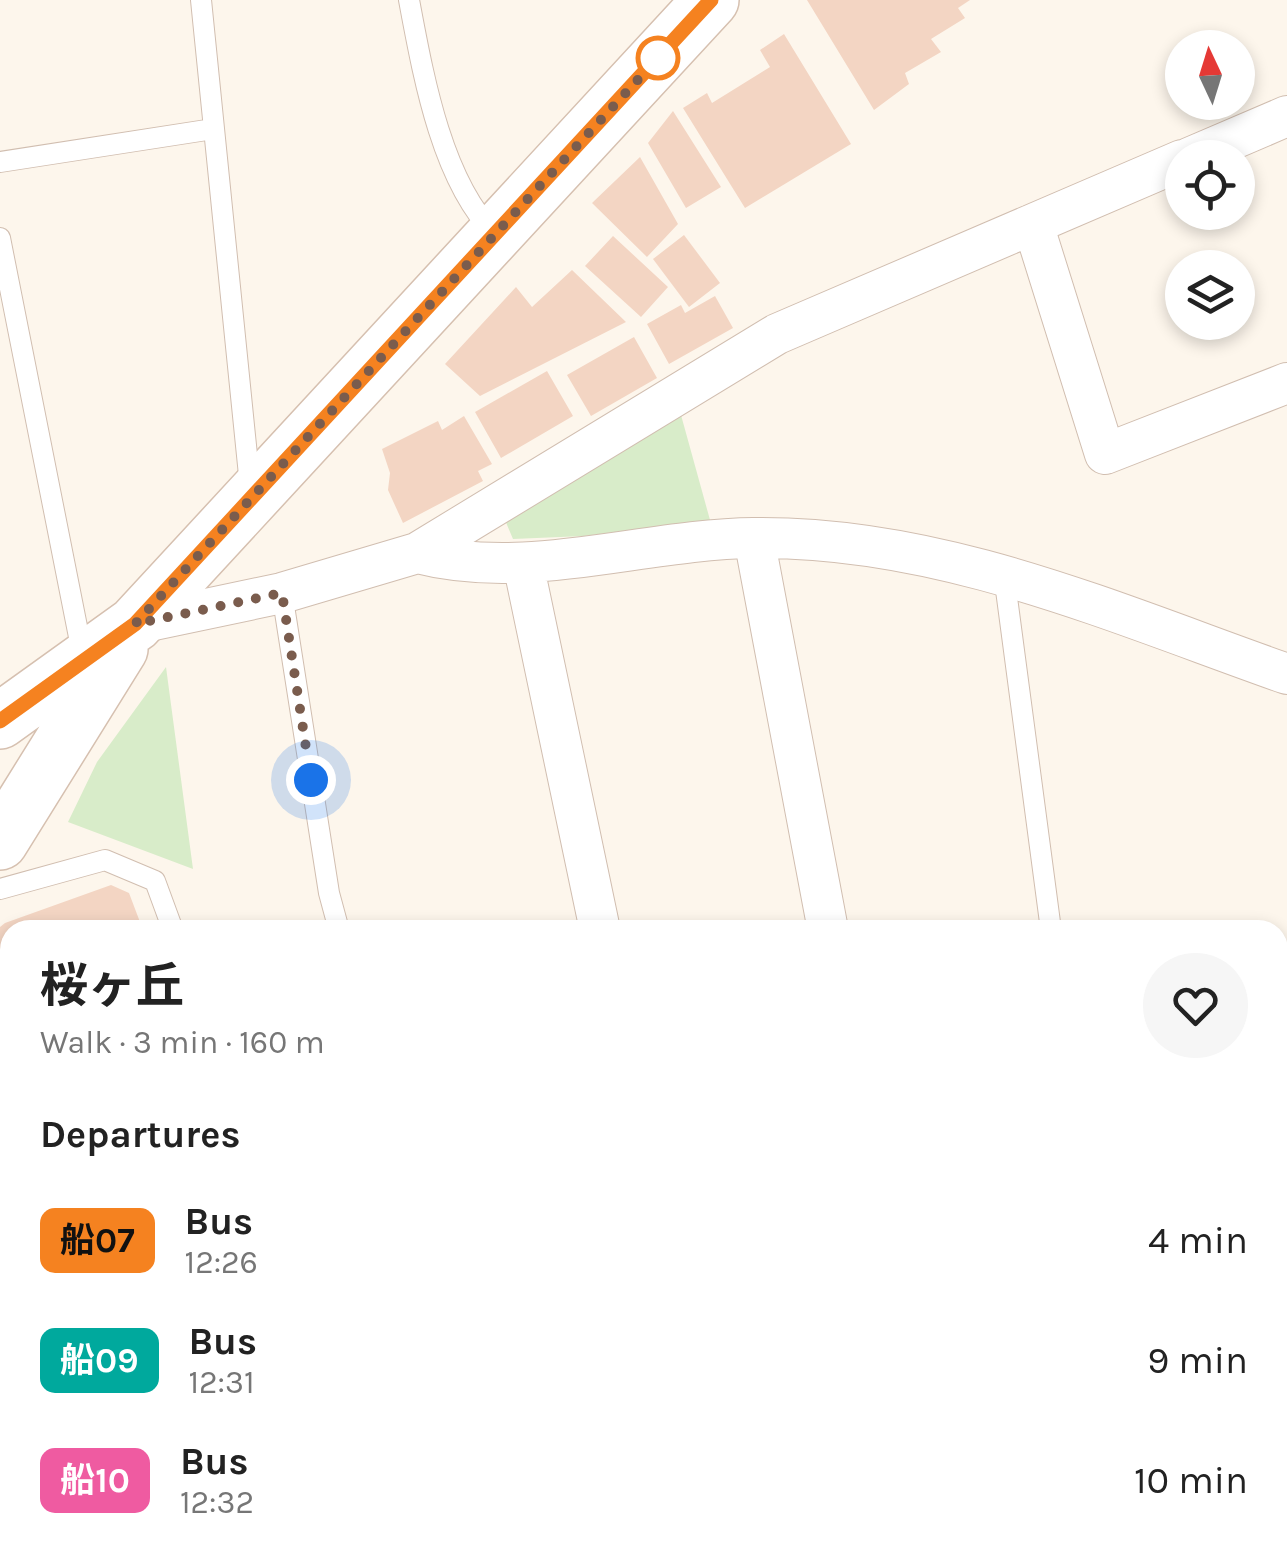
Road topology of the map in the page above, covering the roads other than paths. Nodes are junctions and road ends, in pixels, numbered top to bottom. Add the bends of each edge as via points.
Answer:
1 (201, 0) edge
2 (409, 0) edge
3 (711, 0) edge
4 (1287, 116) edge
5 (213, 129) junction
6 (1231, 140) edge
7 (0, 162) edge
8 (1165, 168) edge
9 (1034, 224) junction
10 (497, 236) junction
11 (0, 238) edge
12 (1287, 383) edge
13 (252, 497) junction
14 (754, 538) junction
15 (417, 553) junction
16 (523, 563) junction
17 (1004, 573) junction
18 (282, 593) junction
19 (135, 624) junction
20 (84, 664) junction
21 (1287, 674) edge
22 (0, 721) edge
23 (0, 842) edge
24 (0, 889) edge
25 (170, 920) edge
26 (336, 920) edge
27 (598, 920) edge
28 (826, 920) edge
29 (1050, 920) edge

1 - 5 lane
2 - 10 lane via 421,65 460,185 471,210
3 - 10 main road
4 - 6 street
5 - 7 lane
5 - 13 lane
8 - 9 street
9 - 12 street via 1105,454
9 - 15 street via 777,334
10 - 13 main road
11 - 20 lane
13 - 19 main road
14 - 16 street
14 - 17 street via 893,548
14 - 28 street
15 - 16 street via 461,564
15 - 18 street
16 - 27 street
17 - 21 street
17 - 29 lane
18 - 19 street
18 - 26 lane
19 - 20 main road
19 - 23 main road
20 - 22 main road
24 - 25 lane via 104,860 156,881

